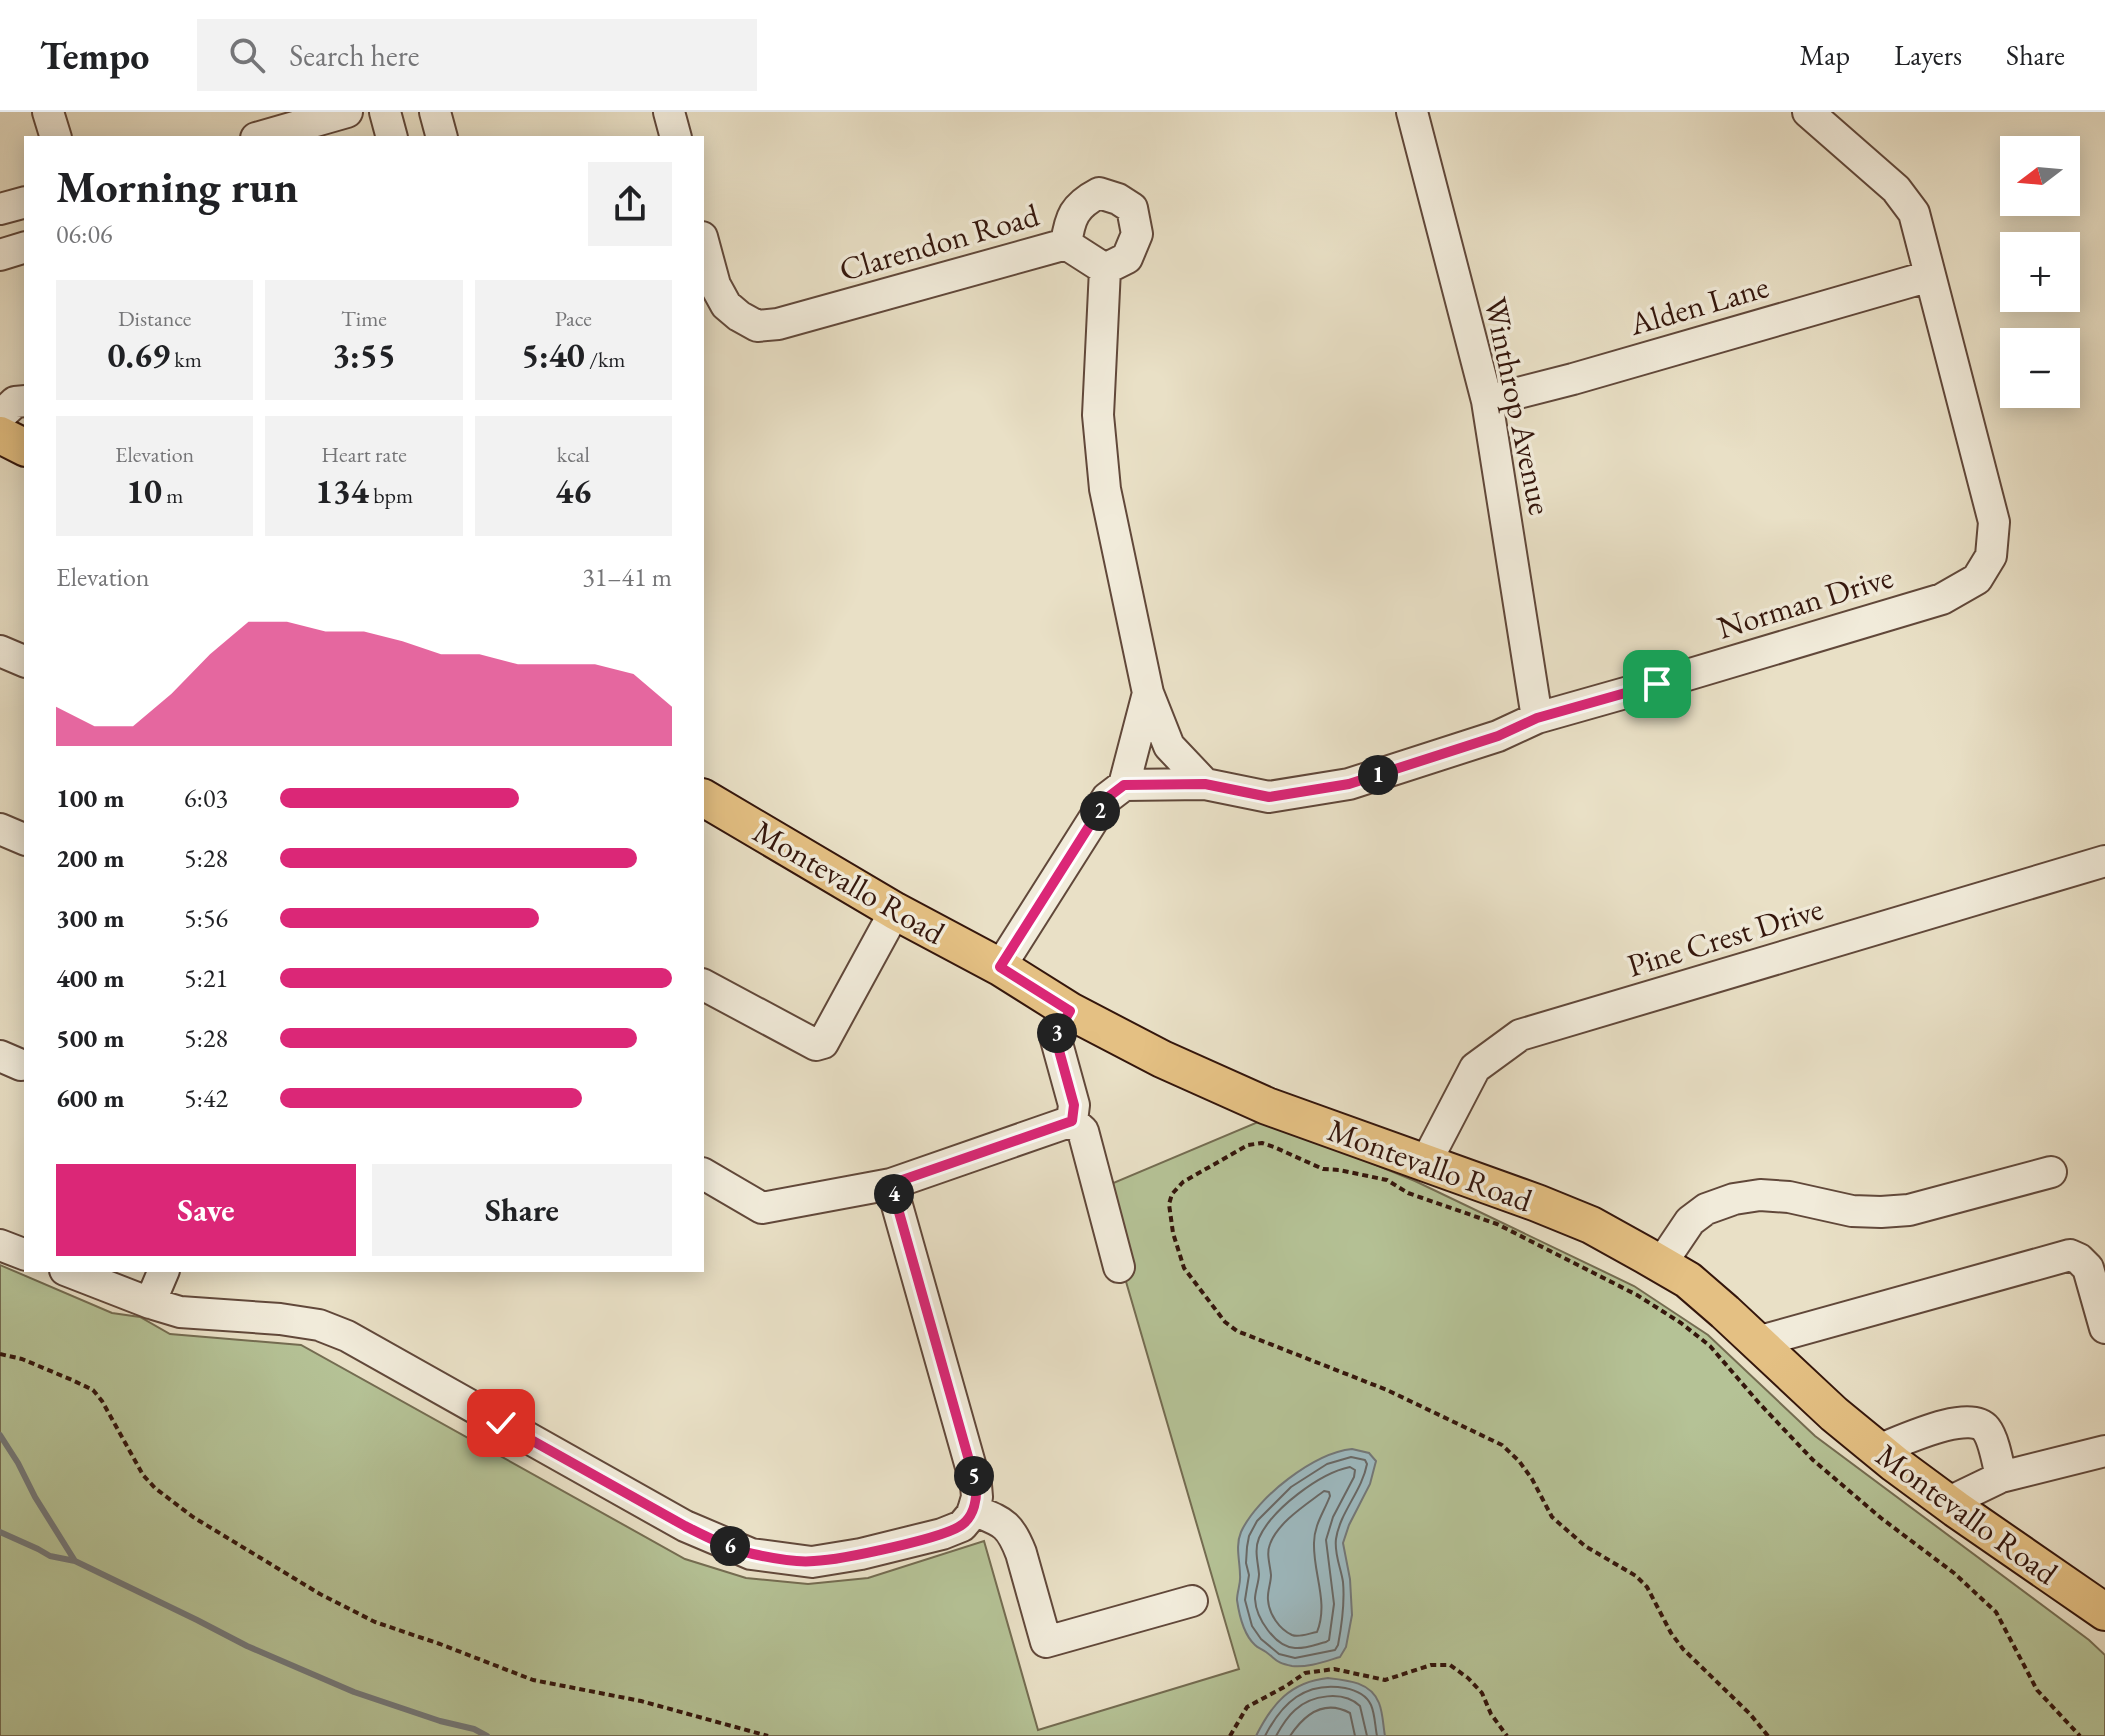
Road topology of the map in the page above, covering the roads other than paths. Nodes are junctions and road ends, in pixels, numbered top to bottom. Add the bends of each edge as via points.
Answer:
1 (48, 112) edge
2 (385, 112) edge
3 (435, 112) edge
4 (669, 112) edge
5 (1412, 112) edge
6 (1808, 112) edge
7 (334, 123) edge
8 (55, 136) edge
9 (271, 136) edge
10 (391, 136) edge
11 (441, 136) edge
12 (675, 136) edge
13 (24, 203) edge
14 (0, 209) edge
15 (704, 244) edge
16 (1066, 244) junction
17 (24, 248) edge
18 (0, 255) edge
19 (1105, 269) junction
20 (1930, 276) junction
21 (24, 401) edge
22 (1487, 401) junction
23 (0, 416) edge
24 (0, 435) edge
25 (24, 447) edge
26 (0, 651) edge
27 (24, 661) edge
28 (1148, 693) junction
29 (1537, 718) junction
30 (1205, 784) junction
31 (1124, 785) junction
32 (704, 798) edge
33 (0, 829) edge
34 (24, 839) edge
35 (2105, 861) edge
36 (895, 911) junction
37 (1000, 967) junction
38 (704, 985) edge
39 (1070, 1011) junction
40 (1072, 1121) junction
41 (1426, 1162) junction
42 (2051, 1172) dead end
43 (704, 1174) edge
44 (891, 1184) junction
45 (0, 1245) edge
46 (24, 1254) edge
47 (1661, 1264) junction
48 (1119, 1267) dead end
49 (70, 1272) edge
50 (163, 1272) edge
51 (150, 1303) junction
52 (2105, 1328) edge
53 (1757, 1342) junction
54 (1878, 1450) junction
55 (2105, 1451) edge
56 (2001, 1477) junction
57 (1947, 1503) junction
58 (973, 1510) junction
59 (1192, 1601) dead end
60 (2105, 1612) edge

1 - 8 street
2 - 10 street
3 - 11 street
4 - 12 street
5 - 22 street, Winthrop Avenue
6 - 20 street, Norman Drive via 1896,189 1914,213
7 - 9 street
13 - 14 street
15 - 16 street, Clarendon Road via 726,305 757,326
16 - 19 street, Clarendon Road
16 - 19 street via 1068,225 1083,201 1099,193 1118,199 1132,208 1137,234 1127,258
17 - 18 street
19 - 28 street via 1098,415 1105,489
20 - 22 street, Alden Lane
20 - 29 street, Norman Drive via 1994,522 1991,556 1977,579 1942,599
21 - 23 street via 15,402
22 - 29 street, Winthrop Avenue
24 - 25 main road
26 - 27 street
28 - 30 street via 1169,746
28 - 31 street
29 - 30 street, Norman Drive via 1498,736 1349,784 1269,797
30 - 31 street, Norman Drive
31 - 37 street via 1107,798
32 - 36 main road, Montevallo Road
33 - 34 street
35 - 41 street, Pine Crest Drive via 1520,1035 1475,1068
36 - 37 main road, Montevallo Road
36 - 38 street via 823,1043 816,1045
37 - 39 main road, Montevallo Road
39 - 40 street via 1055,1036 1074,1105
39 - 41 main road, Montevallo Road via 1267,1106
40 - 44 street
40 - 48 street via 1083,1131
41 - 47 main road, Montevallo Road via 1591,1225
42 - 47 street via 1909,1210 1852,1211 1760,1195 1734,1199 1690,1221
43 - 44 street via 762,1208
44 - 58 street via 976,1485
45 - 46 street
47 - 53 main road, Montevallo Road via 1688,1280
49 - 51 street
50 - 51 street
51 - 58 street via 180,1312 319,1325 347,1336 685,1526 751,1554 812,1562 861,1554 952,1530
52 - 53 street via 2088,1268 2070,1255
53 - 54 main road, Montevallo Road
54 - 56 street via 1970,1421 1988,1431
54 - 57 main road, Montevallo Road
55 - 56 street
56 - 57 street
57 - 60 main road, Montevallo Road
58 - 59 street via 1003,1523 1016,1538 1046,1642

